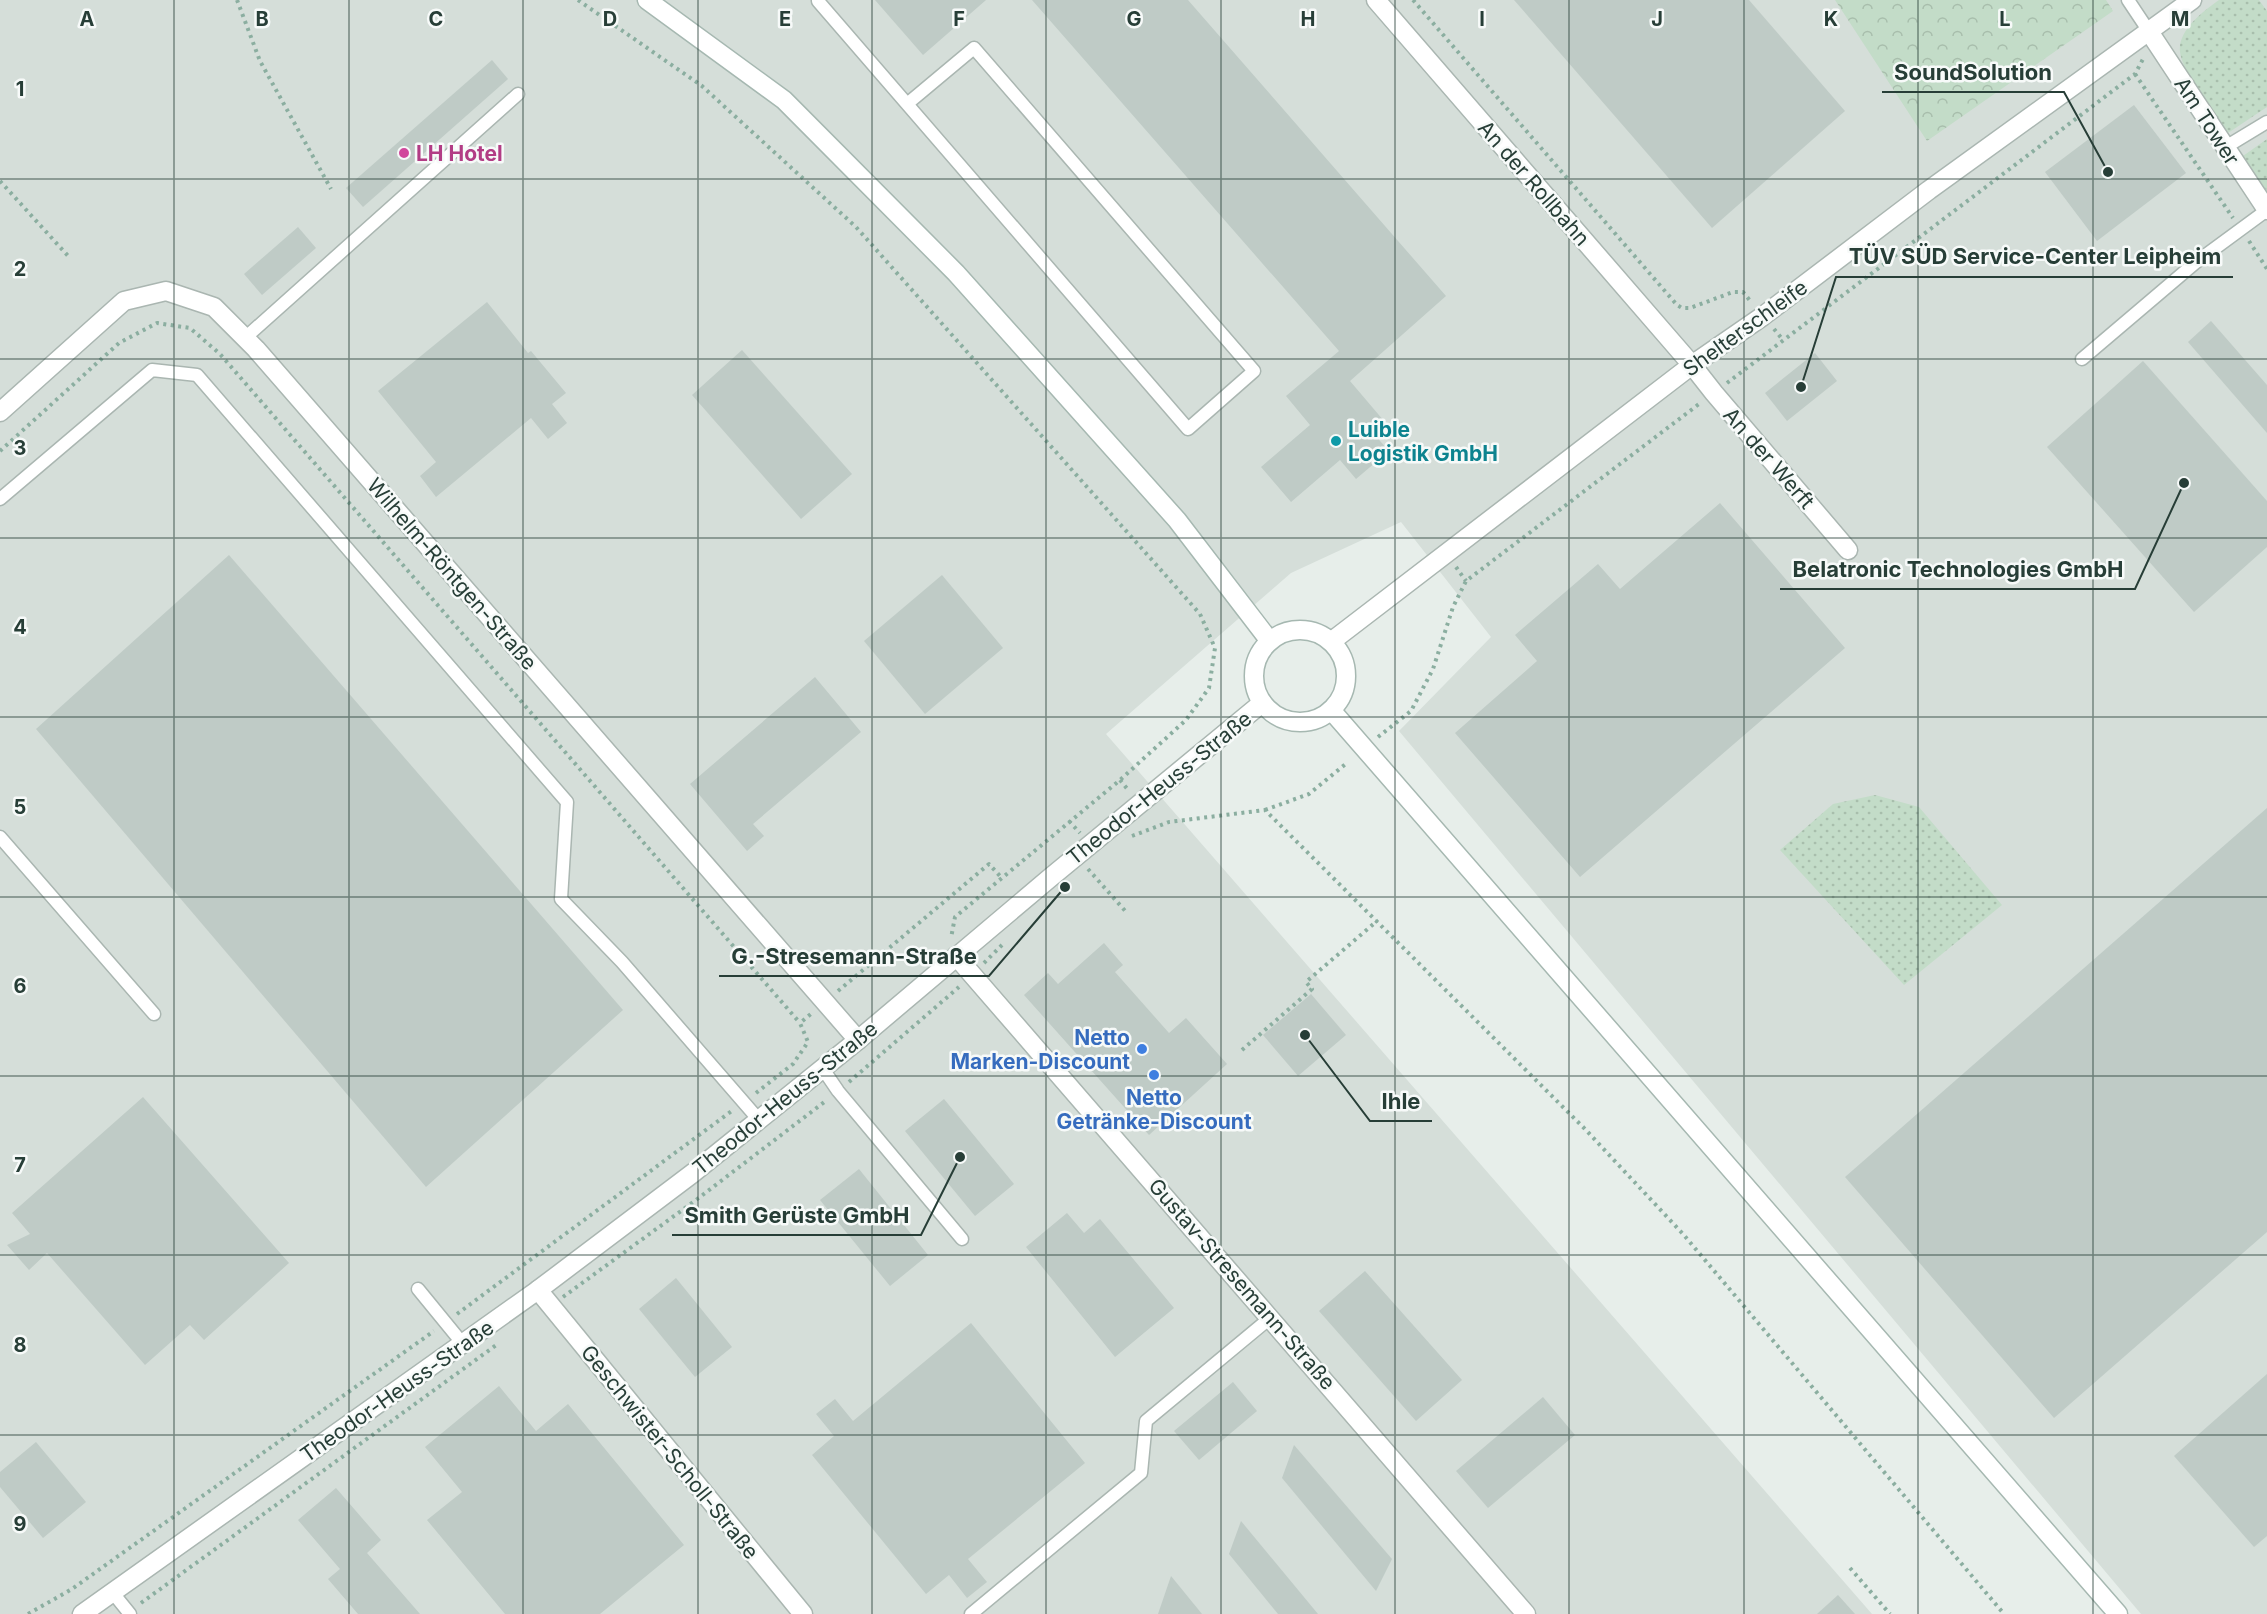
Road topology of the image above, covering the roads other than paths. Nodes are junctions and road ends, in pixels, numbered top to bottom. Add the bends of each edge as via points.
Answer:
1 (647, 0) edge
2 (819, 0) edge
3 (1376, 0) edge
4 (2128, 0) edge
5 (2192, 0) edge
6 (2151, 34) junction
7 (518, 94) dead end
8 (908, 104) junction
9 (2267, 122) edge
10 (2224, 148) junction
11 (2267, 210) edge
12 (245, 338) junction
13 (2082, 359) dead end
14 (1692, 365) junction
15 (0, 412) edge
16 (0, 499) edge
17 (1848, 550) dead end
18 (1269, 640) junction
19 (1332, 641) junction
20 (1262, 703) junction
21 (1331, 710) junction
22 (0, 837) edge
23 (956, 956) junction
24 (154, 1014) dead end
25 (858, 1040) junction
26 (823, 1069) junction
27 (759, 1120) junction
28 (962, 1239) dead end
29 (418, 1289) dead end
30 (538, 1290) junction
31 (1270, 1318) junction
32 (463, 1344) junction
33 (113, 1593) junction
34 (82, 1614) edge
35 (130, 1614) edge
36 (803, 1614) edge
37 (971, 1614) edge
38 (1526, 1614) edge
39 (2118, 1614) edge

1 - 18 street via 784,100 956,273 1177,520
2 - 8 lane
3 - 14 street, An der Rollbahn
4 - 6 lane
5 - 6 street, Shelterschleife
6 - 10 street, Am Tower
6 - 14 street, Shelterschleife via 1939,183
7 - 12 lane
8 - 8 lane via 1188,429 1254,371 974,48
9 - 10 lane
10 - 11 street, Am Tower
11 - 13 lane via 2195,263
12 - 15 street, Wilhelm-Röntgen-Straße via 214,307 166,291 124,301
12 - 25 street, Wilhelm-Röntgen-Straße
14 - 17 street, An der Werft
14 - 19 street, Shelterschleife
16 - 27 lane via 152,370 197,375 567,802 561,900 622,962
18 - 19 street via 1301,629
18 - 20 street via 1258,654 1253,670
19 - 21 street via 1343,657 1347,676 1342,695
20 - 21 street via 1287,721 1318,719
20 - 23 street, Theodor-Heuss-Straße
21 - 39 street
22 - 24 lane
23 - 25 street, Theodor-Heuss-Straße
23 - 31 street, Gustav-Stresemann-Straße
25 - 26 street, Theodor-Heuss-Straße
26 - 27 street, Theodor-Heuss-Straße
26 - 28 lane
27 - 30 street, Theodor-Heuss-Straße
29 - 32 lane
30 - 32 street, Theodor-Heuss-Straße
30 - 36 street, Geschwister-Scholl-Straße
31 - 37 lane via 1146,1421 1141,1473
31 - 38 street, Gustav-Stresemann-Straße
32 - 33 street, Theodor-Heuss-Straße
33 - 34 street, Theodor-Heuss-Straße
33 - 35 lane

